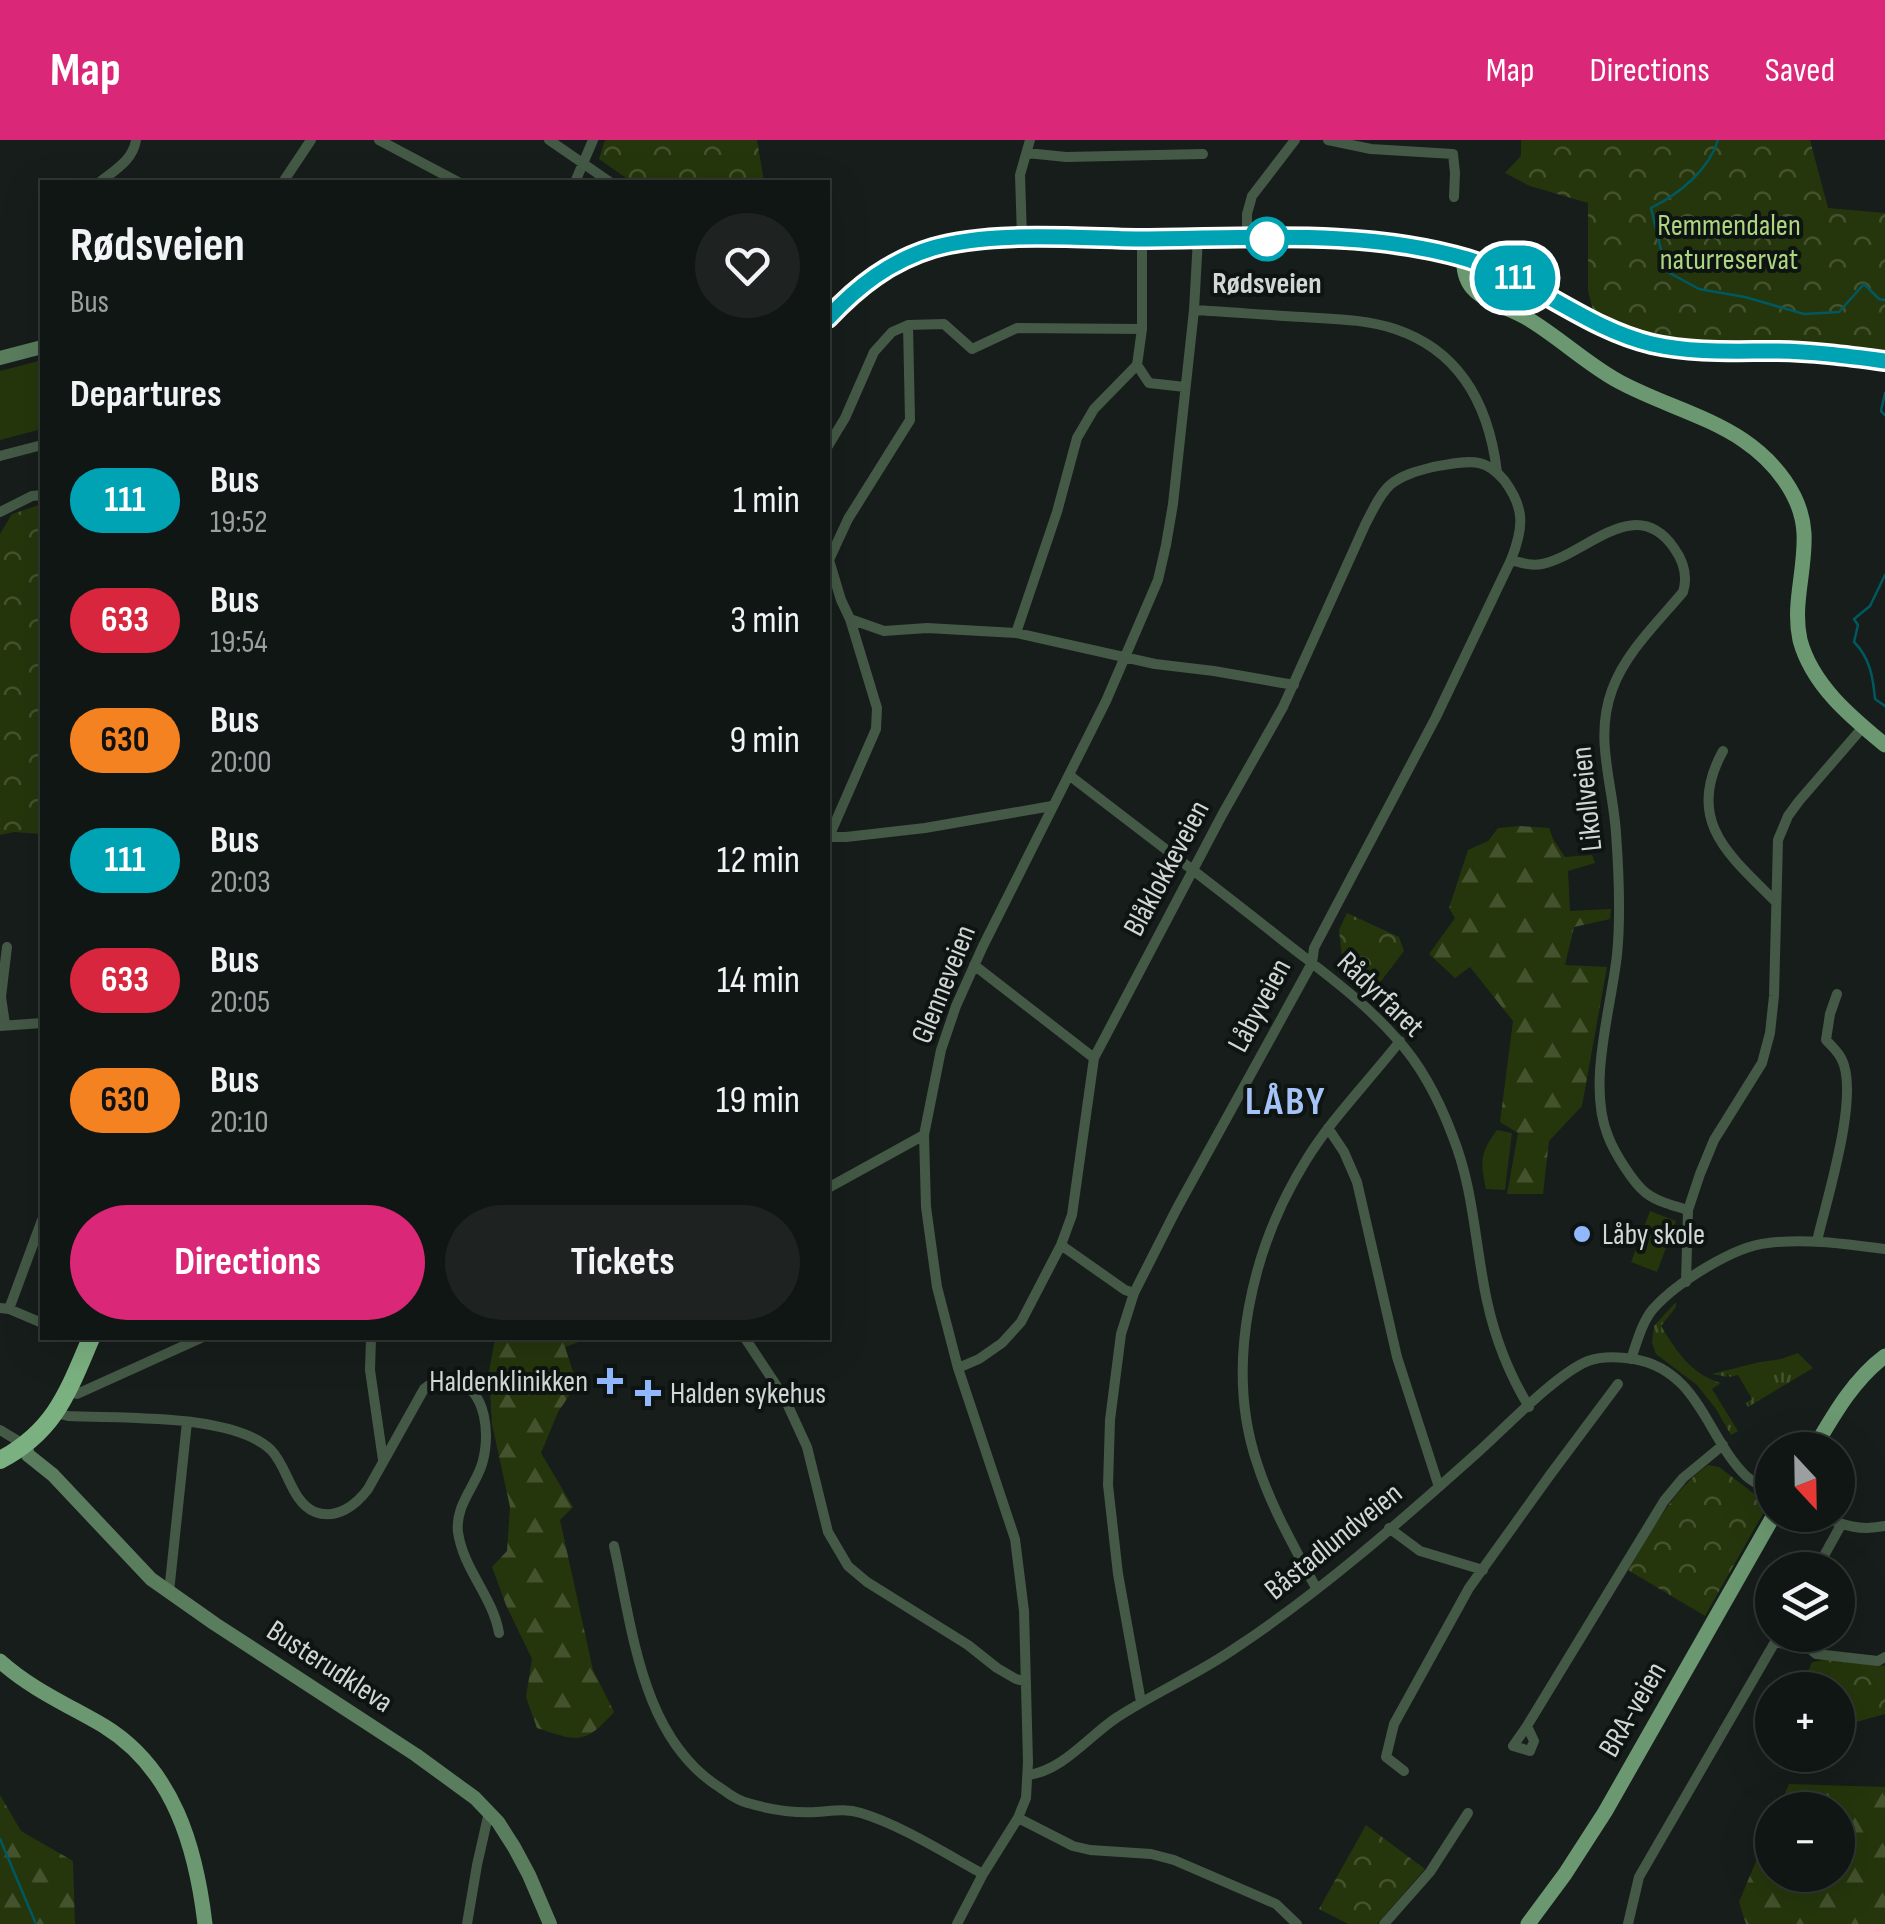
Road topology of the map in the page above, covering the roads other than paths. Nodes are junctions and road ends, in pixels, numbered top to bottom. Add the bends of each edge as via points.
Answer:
1 (136, 140) edge
2 (311, 140) edge
3 (378, 140) edge
4 (549, 140) edge
5 (593, 140) edge
6 (1030, 140) edge
7 (1294, 140) edge
8 (1328, 140) edge
9 (1027, 152) junction
10 (1203, 154) dead end
11 (584, 164) junction
12 (102, 180) edge
13 (284, 180) edge
14 (454, 180) edge
15 (576, 180) edge
16 (607, 180) edge
17 (1454, 197) dead end
18 (1022, 238) junction
19 (1198, 238) junction
20 (1247, 238) junction
21 (1142, 239) junction
22 (1473, 261) junction
23 (1194, 310) junction
24 (830, 316) edge
25 (908, 325) junction
26 (1142, 329) junction
27 (35, 349) edge
28 (0, 358) edge
29 (1885, 361) edge
30 (1137, 365) junction
31 (1184, 387) junction
32 (830, 443) edge
33 (40, 446) edge
34 (0, 456) edge
35 (1497, 472) junction
36 (40, 495) edge
37 (0, 512) edge
38 (830, 558) edge
39 (1512, 560) junction
40 (830, 563) edge
41 (850, 618) junction
42 (1016, 633) junction
43 (1125, 657) junction
44 (1294, 685) junction
45 (1863, 727) junction
46 (1885, 745) edge
47 (1723, 751) dead end
48 (1069, 775) junction
49 (1052, 806) junction
50 (830, 833) edge
51 (830, 838) edge
52 (1193, 869) junction
53 (1776, 902) junction
54 (7, 947) dead end
55 (1312, 963) junction
56 (974, 965) junction
57 (1837, 994) dead end
58 (40, 1022) edge
59 (3, 1025) edge
60 (1400, 1042) junction
61 (1094, 1058) junction
62 (1328, 1128) junction
63 (924, 1135) junction
64 (830, 1187) edge
65 (1688, 1210) junction
66 (40, 1225) edge
67 (1817, 1241) junction
68 (1061, 1244) junction
69 (1885, 1249) edge
70 (1686, 1282) junction
71 (1134, 1293) junction
72 (4, 1309) edge
73 (40, 1322) edge
74 (86, 1340) edge
75 (197, 1340) edge
76 (371, 1340) edge
77 (746, 1340) edge
78 (1885, 1356) edge
79 (1631, 1359) junction
80 (958, 1368) junction
81 (1618, 1384) dead end
82 (68, 1392) junction
83 (1529, 1407) junction
84 (56, 1413) junction
85 (186, 1422) junction
86 (0, 1430) edge
87 (1823, 1432) edge
88 (26, 1445) junction
89 (1723, 1445) junction
90 (0, 1460) edge
91 (383, 1460) junction
92 (1755, 1482) edge
93 (1440, 1487) junction
94 (1885, 1526) edge
95 (1855, 1527) edge
96 (1389, 1528) junction
97 (1764, 1532) edge
98 (614, 1546) dead end
99 (1483, 1570) junction
100 (1316, 1588) junction
101 (169, 1592) junction
102 (500, 1633) dead end
103 (1769, 1652) edge
104 (1814, 1652) edge
105 (1885, 1657) edge
106 (0, 1661) edge
107 (1024, 1681) junction
108 (1141, 1702) junction
109 (1527, 1726) dead end
110 (1404, 1771) dead end
111 (1028, 1775) junction
112 (490, 1812) junction
113 (1468, 1813) dead end
114 (1018, 1818) junction
115 (984, 1874) junction
116 (205, 1924) edge
117 (467, 1924) edge
118 (550, 1924) edge
119 (958, 1924) edge
120 (1297, 1924) edge
121 (1384, 1924) edge
122 (1528, 1924) edge
123 (1628, 1924) edge

1 - 12 street via 130,158
2 - 13 street
3 - 14 street
4 - 11 street
5 - 11 street
6 - 9 street
7 - 20 street via 1252,196
8 - 17 street via 1453,154
9 - 10 street
9 - 18 street via 1020,174
11 - 15 street
11 - 16 street
18 - 21 highway
18 - 24 highway via 970,240 913,254 866,281
19 - 20 highway
19 - 21 highway
19 - 23 street, Glenneveien
20 - 22 highway via 1364,241
21 - 26 street
22 - 29 highway via 1648,343
22 - 45 main road via 1463,273 1488,300 1528,318 1620,383 1741,439 1770,462 1800,512 1797,619 1806,658
23 - 31 street, Glenneveien
23 - 35 street, Låbyveien via 1360,321 1434,347 1471,388 1493,440
25 - 26 street via 944,324 972,350 1016,328
25 - 32 street via 874,352
25 - 38 street via 910,420
26 - 30 street
27 - 28 street
30 - 31 street via 1149,383
30 - 42 street via 1094,409 1077,438
31 - 43 street, Glenneveien via 1166,545
33 - 34 street
35 - 39 street, Låbyveien via 1520,509
35 - 44 street, Blåklokkeveien via 1478,463 1449,464 1388,487
36 - 37 street
39 - 55 street, Låbyveien
39 - 65 street, Likollveien via 1543,564 1619,527 1640,524 1659,532 1684,566 1683,592 1630,657 1604,721 1620,887 1599,1079 1608,1135 1624,1165 1644,1192
40 - 41 street
41 - 42 street via 884,630
41 - 50 street via 877,708 876,729
42 - 43 street
43 - 44 street
43 - 48 street, Glenneveien
44 - 52 street, Blåklokkeveien
45 - 46 main road
45 - 53 street via 1788,816 1778,840
47 - 53 street via 1713,769 1710,816 1722,847
48 - 49 street, Glenneveien
48 - 52 street, Rådyrfaret
49 - 51 street
49 - 56 street, Glenneveien
52 - 55 street, Rådyrfaret
52 - 61 street, Blåklokkeveien
53 - 65 street via 1774,996 1762,1063 1714,1140
54 - 59 street
55 - 60 street, Rådyrfaret
55 - 71 street, Låbyveien
56 - 61 street
56 - 63 street, Glenneveien via 941,1050
57 - 67 street via 1826,1040 1841,1058 1848,1088
58 - 59 street
60 - 62 street
60 - 83 street, Rådyrfaret via 1455,1142 1486,1300
61 - 68 street, Blåklokkeveien via 1072,1216
62 - 93 street via 1357,1182 1397,1357
62 - 100 street via 1269,1230 1246,1318 1244,1372 1257,1465
63 - 64 street
63 - 80 street, Glenneveien via 937,1287
65 - 70 street
66 - 72 street
67 - 69 street
67 - 70 street via 1746,1247
68 - 71 street
68 - 80 street, Blåklokkeveien via 1021,1322 1002,1344
70 - 79 street via 1652,1310
71 - 108 street, Låbyveien via 1116,1363 1108,1485
72 - 73 street
74 - 82 highway
75 - 82 street via 78,1394
76 - 91 street
77 - 107 street via 807,1447 828,1532 848,1566
78 - 87 main road
79 - 83 street, Båstadlundveien via 1589,1361
79 - 89 street via 1666,1372 1685,1388
80 - 107 street, Glenneveien via 1015,1539
81 - 99 street
82 - 84 highway
83 - 93 street, Båstadlundveien
84 - 85 street
84 - 88 highway
85 - 91 street via 250,1435 272,1451 305,1506 322,1513 359,1501
85 - 101 street
86 - 88 street
88 - 90 highway
88 - 101 street, Busterudkleva via 37,1449 52,1473
89 - 92 street
89 - 109 street via 1664,1501
91 - 102 street via 430,1384 459,1382 477,1396 485,1453 460,1510 458,1532
93 - 96 street, Båstadlundveien
94 - 95 street
96 - 99 street via 1420,1551
96 - 100 street, Båstadlundveien
97 - 122 main road, BRA-veien via 1605,1812
98 - 115 street via 656,1710 713,1784 742,1802 775,1810 842,1809 873,1817
99 - 110 street via 1394,1724 1386,1757
100 - 108 street, Båstadlundveien via 1235,1649
101 - 112 street, Busterudkleva via 416,1755
103 - 123 street via 1639,1877
104 - 105 street
106 - 116 main road via 122,1739 150,1767 178,1810
107 - 111 street, Glenneveien
108 - 111 street, Båstadlundveien via 1054,1767
111 - 114 street
112 - 117 street
112 - 118 street, Busterudkleva via 529,1874
113 - 121 street via 1430,1872
114 - 115 street
114 - 120 street via 1073,1846 1174,1860 1276,1904
115 - 119 street

